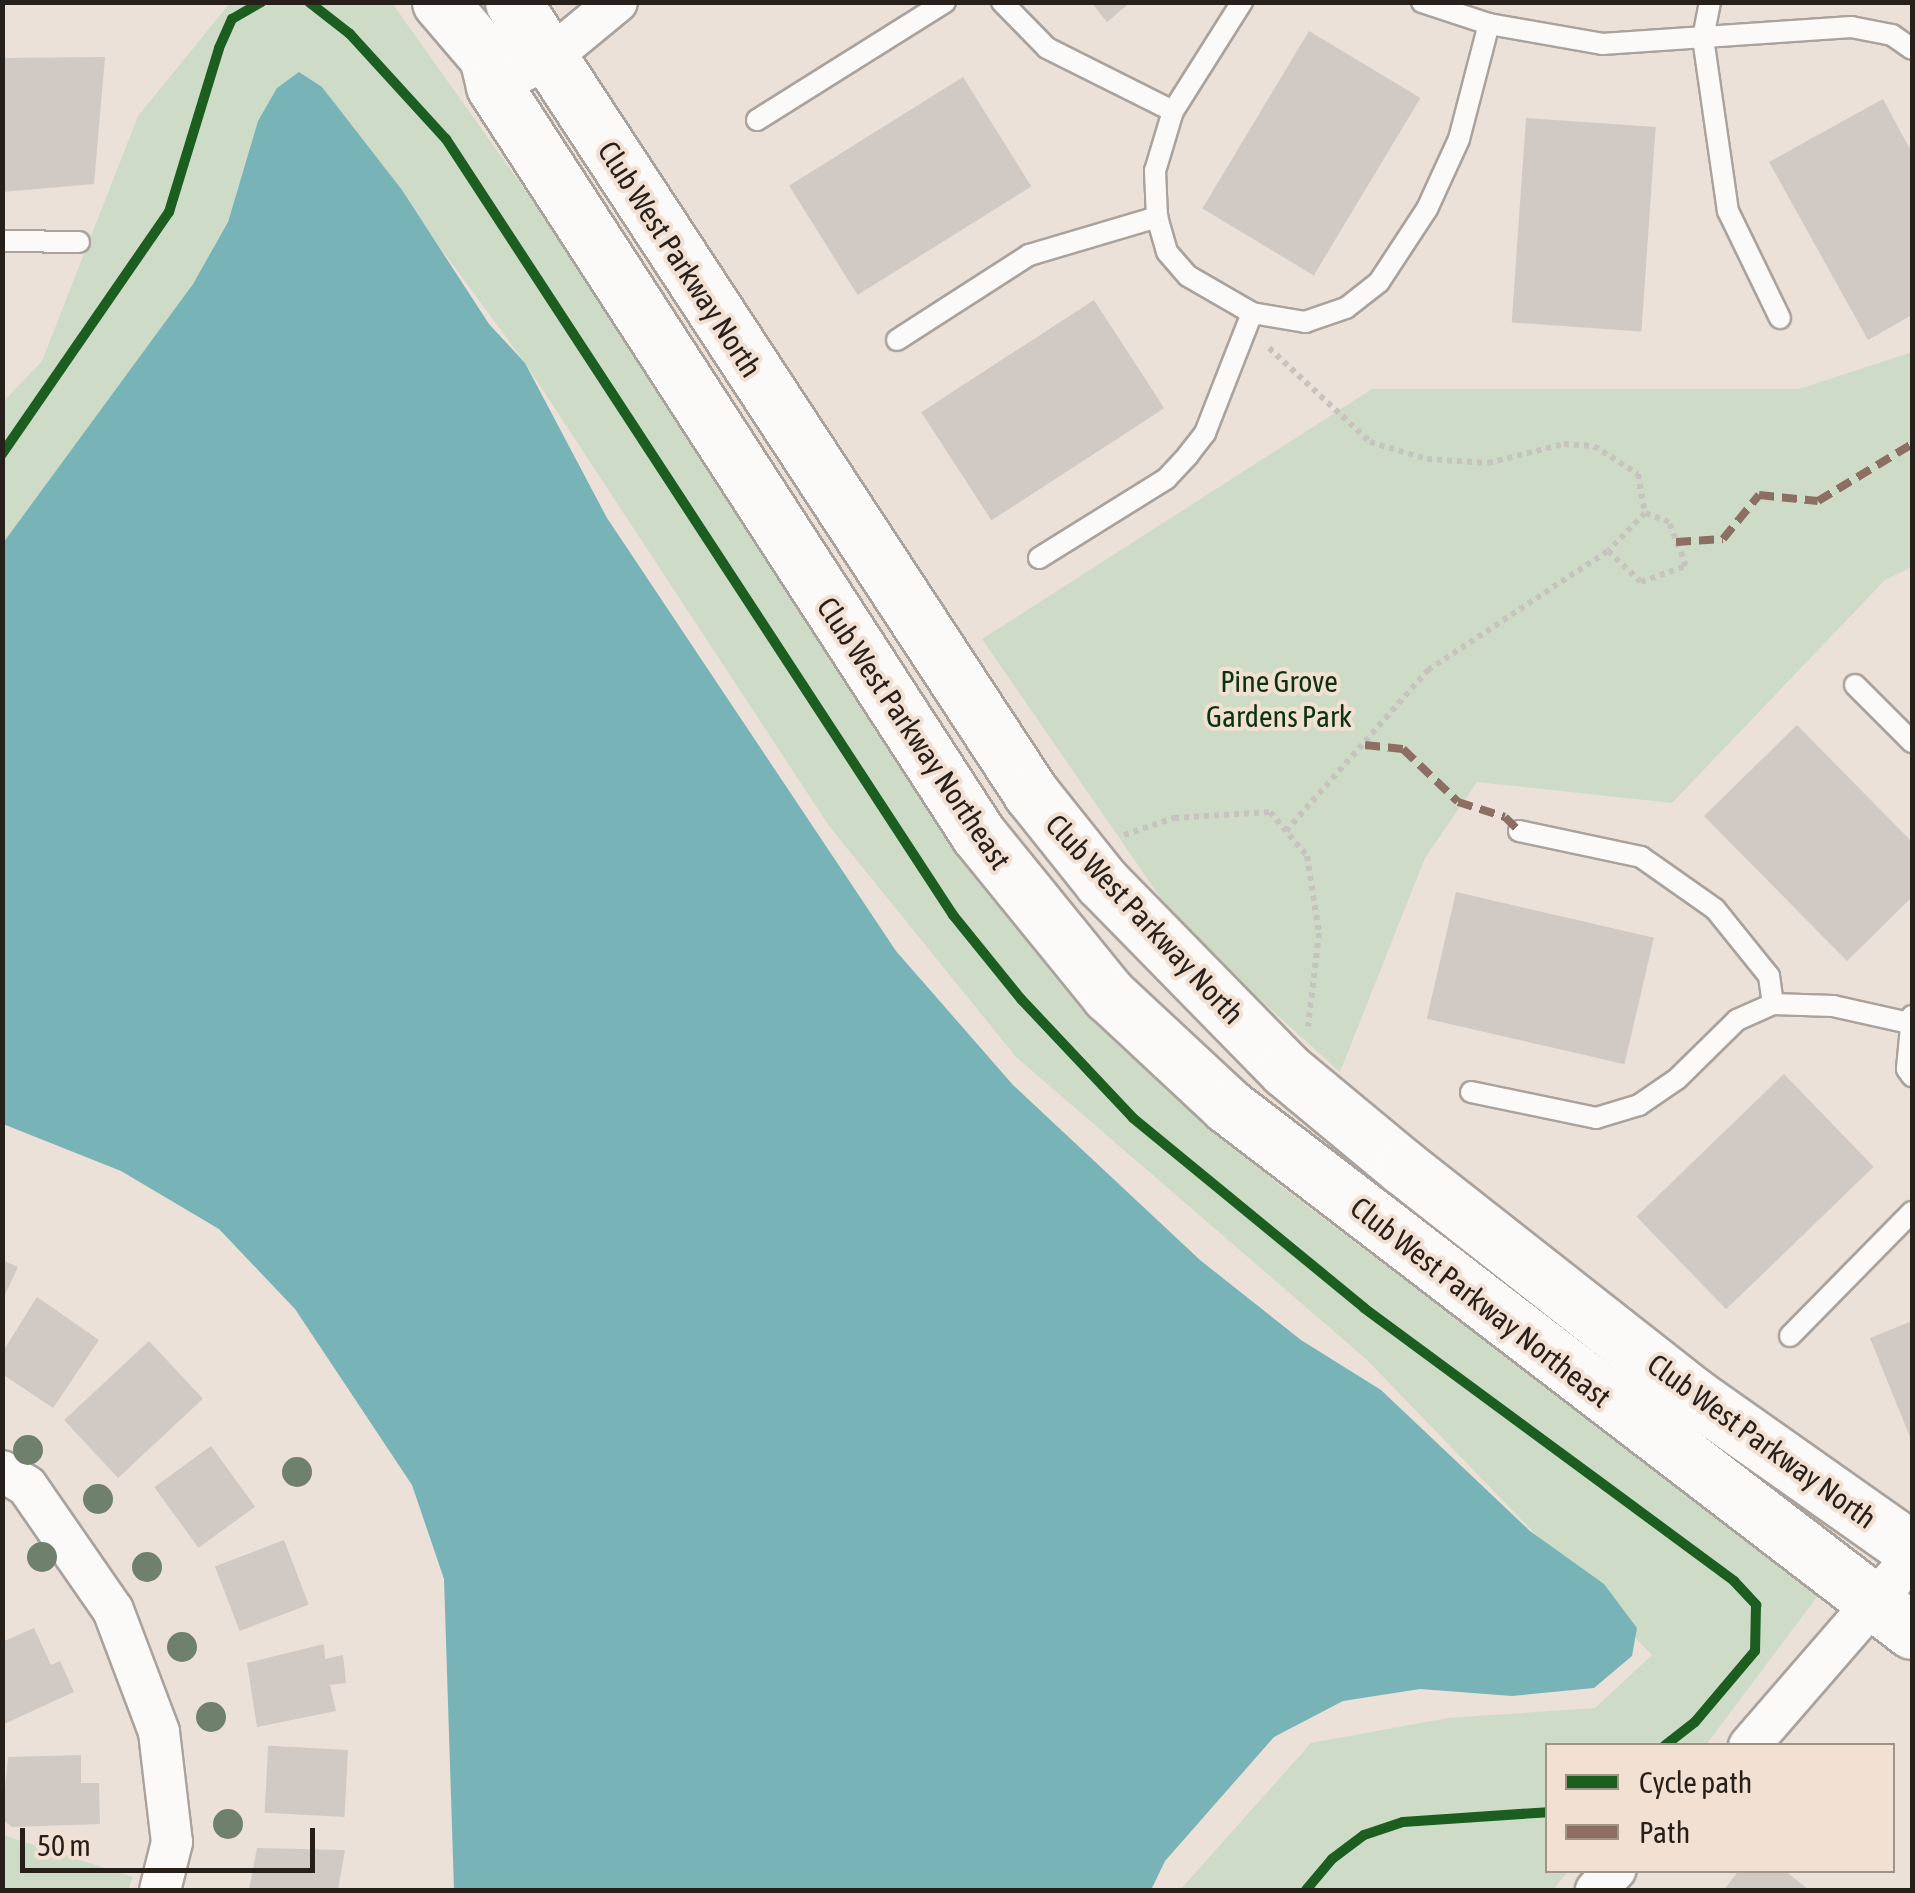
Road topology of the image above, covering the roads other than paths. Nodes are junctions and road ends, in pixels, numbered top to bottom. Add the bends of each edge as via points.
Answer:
1 (440, 2) edge
2 (512, 2) edge
3 (617, 2) edge
4 (945, 2) edge
5 (1002, 2) edge
6 (1242, 2) edge
7 (1422, 2) edge
8 (1710, 2) edge
9 (1489, 24) junction
10 (1702, 38) junction
11 (1912, 49) edge
12 (549, 58) junction
13 (494, 86) junction
14 (1173, 111) junction
15 (757, 120) dead end
16 (1157, 217) junction
17 (2, 242) edge
18 (78, 242) dead end
19 (1252, 313) junction
20 (1780, 318) dead end
21 (896, 340) dead end
22 (1039, 558) dead end
23 (1855, 685) dead end
24 (1912, 742) edge
25 (1519, 831) dead end
26 (1773, 1004) junction
27 (1911, 1019) edge
28 (1912, 1076) edge
29 (1470, 1092) dead end
30 (1912, 1212) edge
31 (1790, 1336) dead end
32 (2, 1471) edge
33 (1912, 1550) edge
34 (1912, 1558) edge
35 (1894, 1617) edge
36 (1752, 1743) edge
37 (160, 1890) edge

1 - 13 street, Club West Parkway Northeast via 486,57
2 - 12 street, Club West Parkway North
3 - 12 street
4 - 15 lane
5 - 14 lane via 1047,48
6 - 14 lane
7 - 9 lane
8 - 10 lane
9 - 10 lane via 1602,44
9 - 19 lane via 1459,139 1427,209 1379,282 1346,308 1305,322
10 - 11 lane via 1851,27 1892,36
10 - 20 lane via 1728,211
12 - 13 street
12 - 33 street, Club West Parkway North via 999,746 1102,882 1286,1070 1403,1167 1694,1396
13 - 35 street, Club West Parkway Northeast via 978,834 1109,995 1228,1106
14 - 16 lane via 1155,172
16 - 19 lane via 1167,252 1188,276
16 - 21 lane via 1029,254
17 - 18 lane
19 - 22 lane via 1205,433 1188,455 1166,479
23 - 24 lane
25 - 26 lane via 1641,857 1715,909 1769,976
26 - 27 lane
26 - 29 lane via 1737,1020 1677,1079 1639,1105 1596,1118
27 - 28 lane
30 - 31 lane
32 - 37 street via 27,1486 113,1610 159,1732 172,1842
34 - 35 street
35 - 36 street

